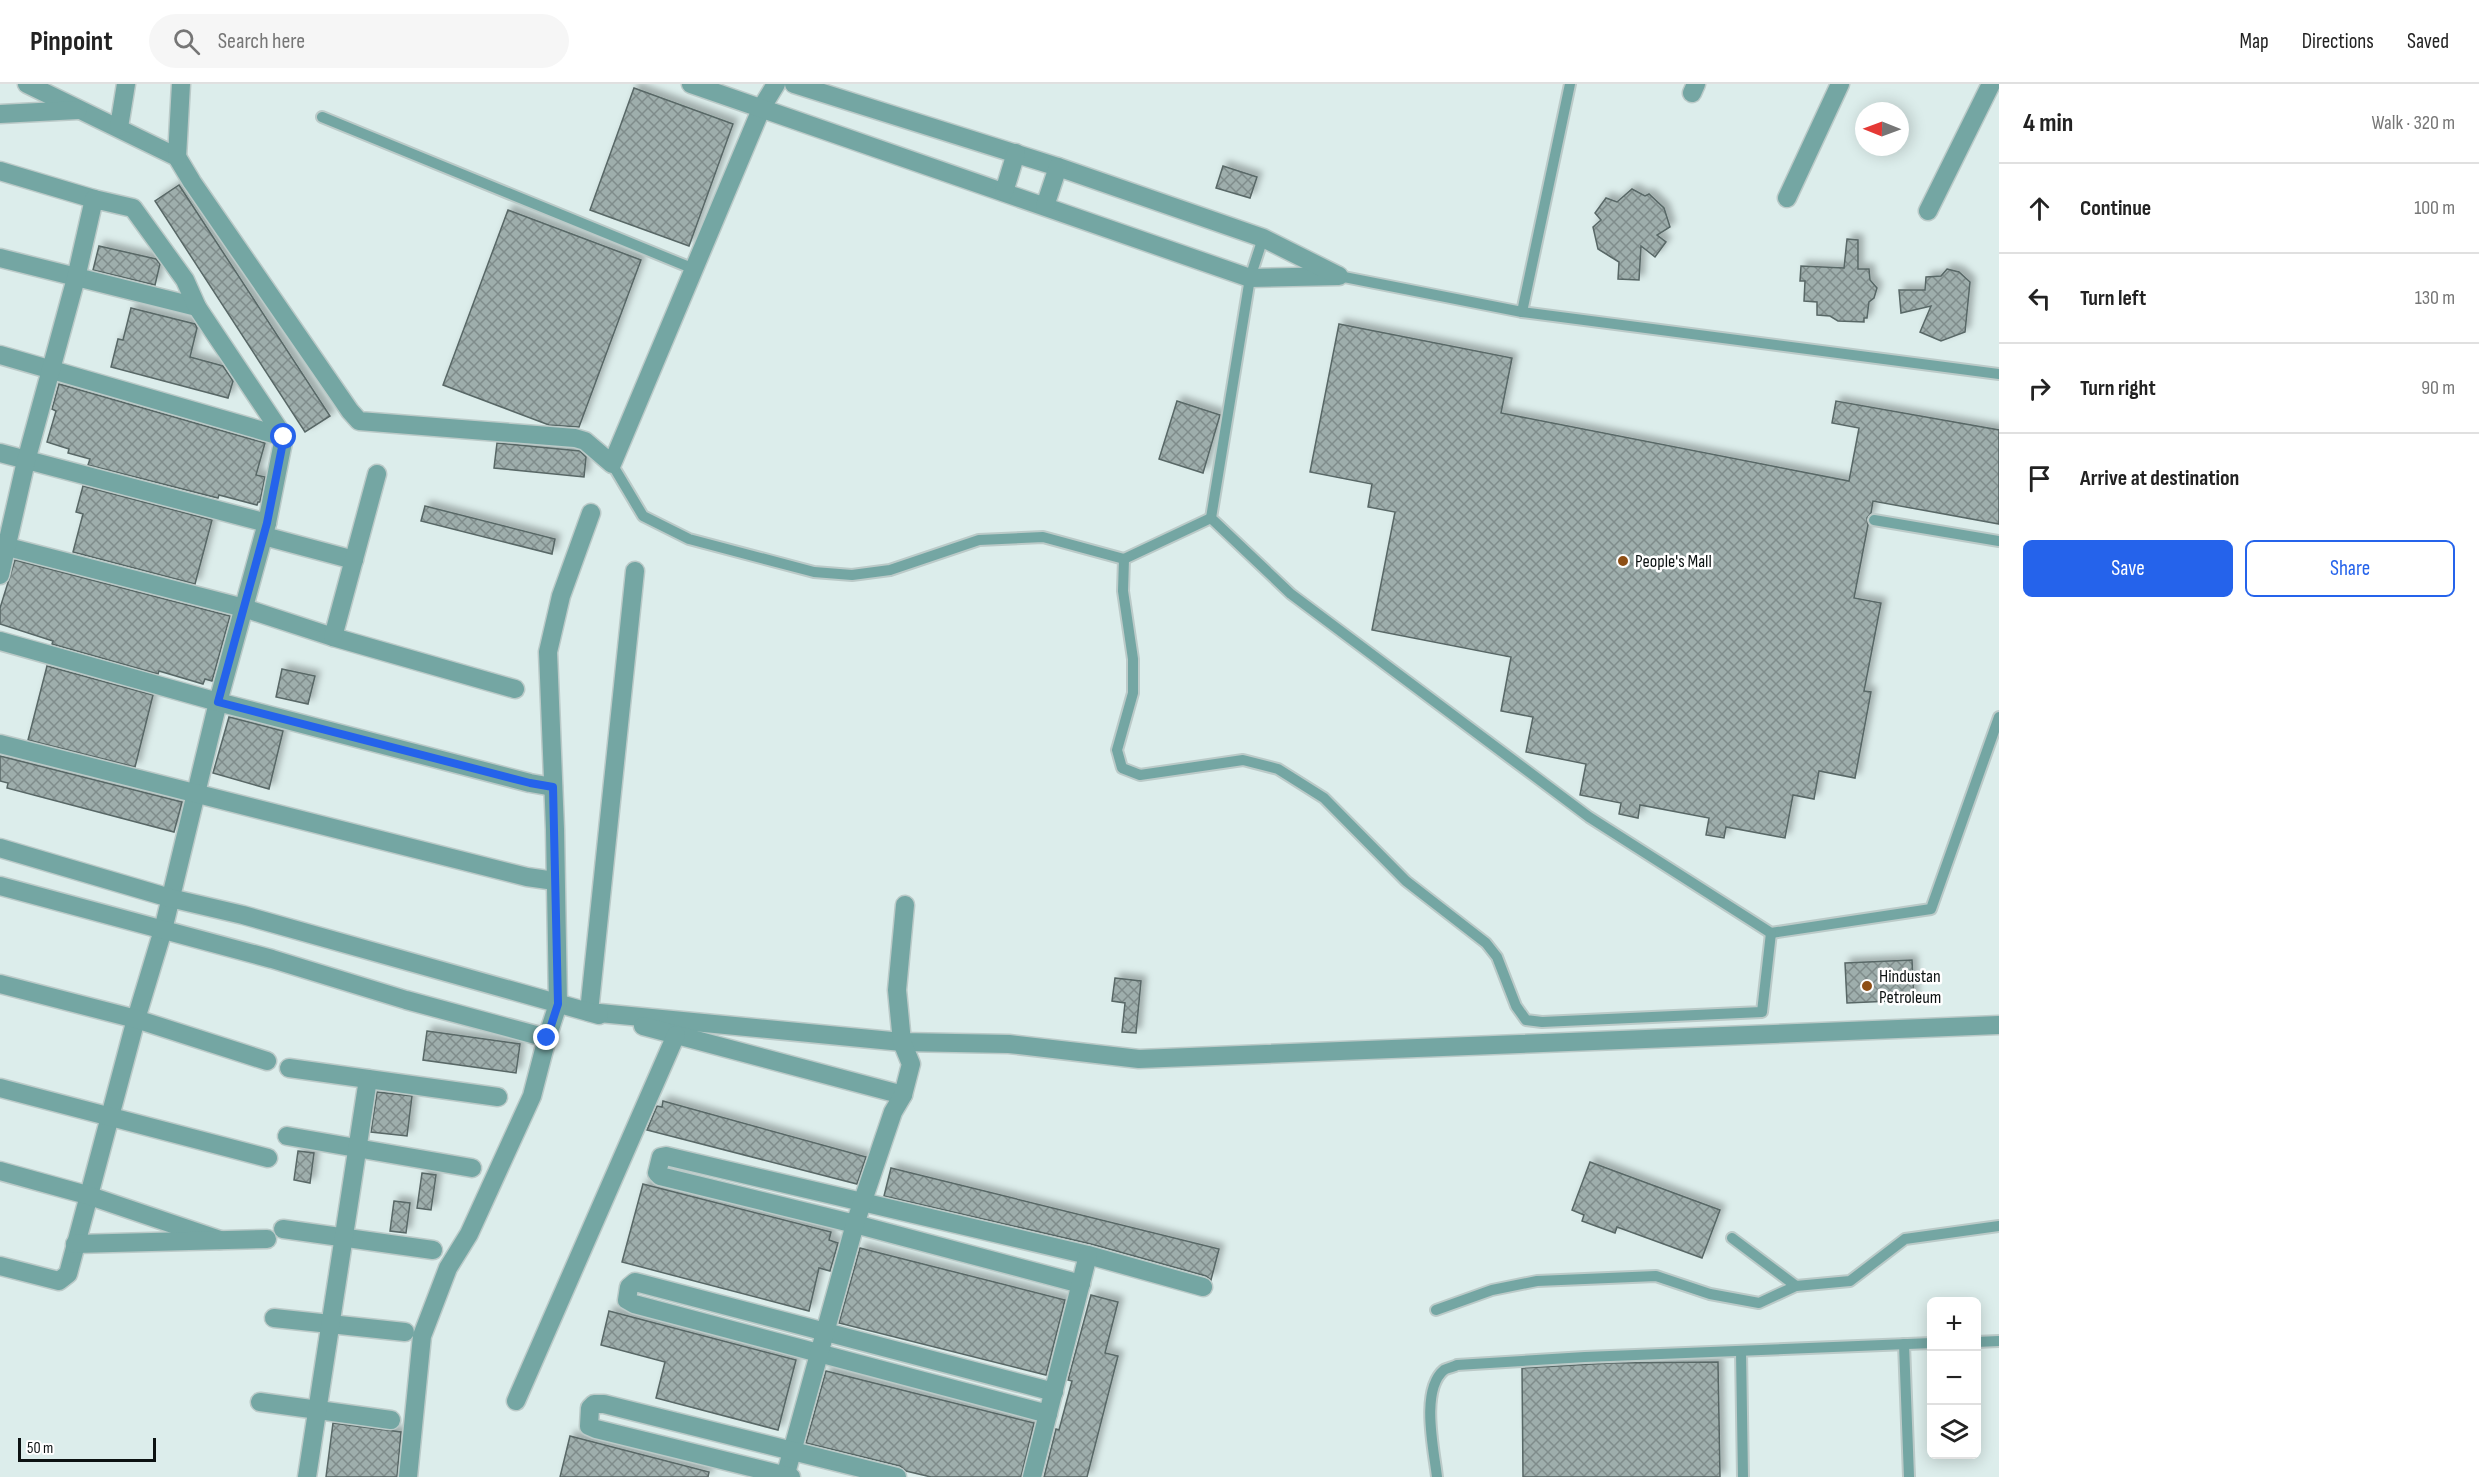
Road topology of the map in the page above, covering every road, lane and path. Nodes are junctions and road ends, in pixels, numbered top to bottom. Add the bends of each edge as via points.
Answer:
1 (27, 84) edge
2 (126, 84) edge
3 (181, 84) edge
4 (692, 84) edge
5 (776, 84) edge
6 (794, 84) edge
7 (1570, 84) edge
8 (1840, 84) edge
9 (1991, 84) edge
10 (762, 107) junction
11 (83, 110) junction
12 (0, 114) edge
13 (322, 117) dead end
14 (119, 128) junction
15 (1016, 153) junction
16 (177, 157) junction
17 (1058, 167) junction
18 (0, 171) edge
19 (1005, 192) junction
20 (1787, 198) dead end
21 (94, 199) junction
22 (1045, 206) junction
23 (1928, 211) dead end
24 (1263, 238) junction
25 (0, 258) edge
26 (694, 269) junction
27 (1339, 276) junction
28 (76, 278) junction
29 (1250, 278) junction
30 (196, 307) junction
31 (1522, 312) junction
32 (0, 355) edge
33 (51, 368) junction
34 (1999, 374) edge
35 (284, 437) junction
36 (0, 453) edge
37 (26, 461) junction
38 (612, 464) junction
39 (377, 474) dead end
40 (591, 513) dead end
41 (1211, 518) junction
42 (1874, 520) dead end
43 (265, 530) junction
44 (1999, 541) edge
45 (4, 546) edge
46 (1124, 558) junction
47 (354, 560) junction
48 (635, 571) dead end
49 (0, 575) edge
50 (244, 608) junction
51 (333, 637) junction
52 (0, 641) edge
53 (515, 689) dead end
54 (218, 702) junction
55 (1999, 717) edge
56 (0, 744) edge
57 (553, 787) junction
58 (196, 792) junction
59 (0, 848) edge
60 (555, 881) junction
61 (0, 885) edge
62 (170, 898) junction
63 (905, 905) dead end
64 (163, 930) junction
65 (1771, 933) junction
66 (0, 984) edge
67 (558, 1004) junction
68 (589, 1012) junction
69 (136, 1019) junction
70 (1999, 1025) edge
71 (676, 1035) junction
72 (547, 1038) junction
73 (902, 1042) junction
74 (267, 1061) dead end
75 (289, 1068) dead end
76 (368, 1079) junction
77 (0, 1088) edge
78 (903, 1095) junction
79 (498, 1097) dead end
80 (109, 1116) junction
81 (287, 1136) dead end
82 (357, 1148) junction
83 (268, 1158) dead end
84 (472, 1168) dead end
85 (0, 1171) edge
86 (87, 1195) junction
87 (863, 1204) junction
88 (855, 1224) junction
89 (1999, 1226) edge
90 (283, 1229) dead end
91 (343, 1238) junction
92 (267, 1239) dead end
93 (1732, 1239) dead end
94 (220, 1240) junction
95 (75, 1244) junction
96 (433, 1250) dead end
97 (1088, 1255) junction
98 (0, 1266) edge
99 (1081, 1284) junction
100 (1796, 1286) junction
101 (1203, 1287) dead end
102 (1436, 1310) dead end
103 (274, 1318) dead end
104 (330, 1324) junction
105 (825, 1331) junction
106 (405, 1332) dead end
107 (1981, 1341) edge
108 (1999, 1341) edge
109 (1904, 1344) junction
110 (1926, 1344) edge
111 (1741, 1351) junction
112 (819, 1352) junction
113 (1054, 1392) junction
114 (516, 1401) dead end
115 (260, 1402) dead end
116 (317, 1410) junction
117 (1048, 1414) junction
118 (391, 1420) dead end
119 (792, 1451) junction
120 (307, 1477) edge
121 (408, 1477) edge
122 (787, 1477) edge
123 (897, 1477) edge
124 (1032, 1477) edge
125 (1437, 1477) edge
126 (1743, 1477) edge
127 (1909, 1477) edge

1 - 11 street
2 - 14 street
3 - 16 street
4 - 10 street
5 - 10 street
6 - 15 street
7 - 31 lane
8 - 20 street
9 - 23 street
10 - 19 street
10 - 26 street
11 - 12 street
11 - 14 street
13 - 26 lane
14 - 16 street
15 - 17 street
15 - 19 street
16 - 38 street via 343,402 360,421 575,438 585,441
17 - 22 street
17 - 24 street
18 - 21 street
19 - 22 street
21 - 28 street
21 - 30 street via 133,208 185,280
22 - 29 street
24 - 27 street
24 - 29 lane
25 - 28 street
26 - 38 street
27 - 29 street
27 - 31 lane
28 - 30 street
28 - 33 street
29 - 41 lane
30 - 35 street
31 - 34 lane
32 - 33 street
33 - 35 street
33 - 37 street
35 - 43 street
36 - 37 street
37 - 43 street
37 - 45 street
38 - 46 lane via 643,516 689,538 814,572 852,575 890,570 979,540 1043,537
39 - 47 street
40 - 57 street via 561,596 548,652
41 - 46 lane
41 - 65 lane via 1291,594 1589,817
42 - 44 lane
43 - 47 street
43 - 50 street
45 - 49 street
45 - 50 street
46 - 65 lane via 1123,591 1133,659 1133,693 1117,750 1122,768 1140,775 1243,760 1278,769 1324,798 1406,881 1486,943 1497,957 1516,1006 1526,1020 1762,1012
47 - 51 street
48 - 68 street
50 - 51 street
50 - 54 street
51 - 53 street
52 - 54 street
54 - 57 street
54 - 58 street
55 - 65 lane via 1931,909
56 - 58 street
57 - 60 street
58 - 60 street
58 - 62 street
59 - 62 street
60 - 67 street
61 - 64 street
62 - 64 street
62 - 67 street
63 - 73 street via 897,990
64 - 69 street
64 - 72 street
66 - 69 street
67 - 68 street
67 - 72 street
68 - 71 street
68 - 73 street
69 - 74 street
69 - 80 street
70 - 73 street via 1139,1059 1009,1044
71 - 78 street
71 - 114 street
72 - 121 street via 532,1096 470,1234 448,1268 422,1336
73 - 78 street via 911,1064
75 - 76 street
76 - 79 street
76 - 82 street
77 - 80 street
78 - 87 street
80 - 83 street
80 - 86 street
81 - 82 street
82 - 84 street
82 - 91 street
85 - 86 street
86 - 94 street
86 - 95 street
87 - 88 street
87 - 88 street via 666,1156 659,1161 660,1176
87 - 97 street
88 - 99 street
88 - 105 street
89 - 100 lane via 1905,1239 1850,1281
90 - 91 street
91 - 96 street
91 - 104 street
92 - 94 street
93 - 100 lane
94 - 95 street
95 - 98 street via 68,1274 59,1281
97 - 99 street
97 - 101 street
99 - 113 street
100 - 102 lane via 1760,1302 1710,1294 1656,1276 1537,1281 1491,1290
103 - 104 street
104 - 106 street
104 - 116 street
105 - 112 street
105 - 112 street via 635,1282 629,1287 627,1300 634,1304
105 - 113 street
107 - 108 lane
109 - 110 lane
109 - 111 lane
109 - 127 lane
111 - 125 lane via 1457,1365 1444,1371 1433,1387 1430,1406
111 - 126 lane
112 - 117 street
112 - 119 street
113 - 117 street
115 - 116 street
116 - 118 street
116 - 120 street
117 - 124 street
119 - 122 street
119 - 122 street via 604,1404 590,1408 589,1426 596,1429
119 - 123 street

